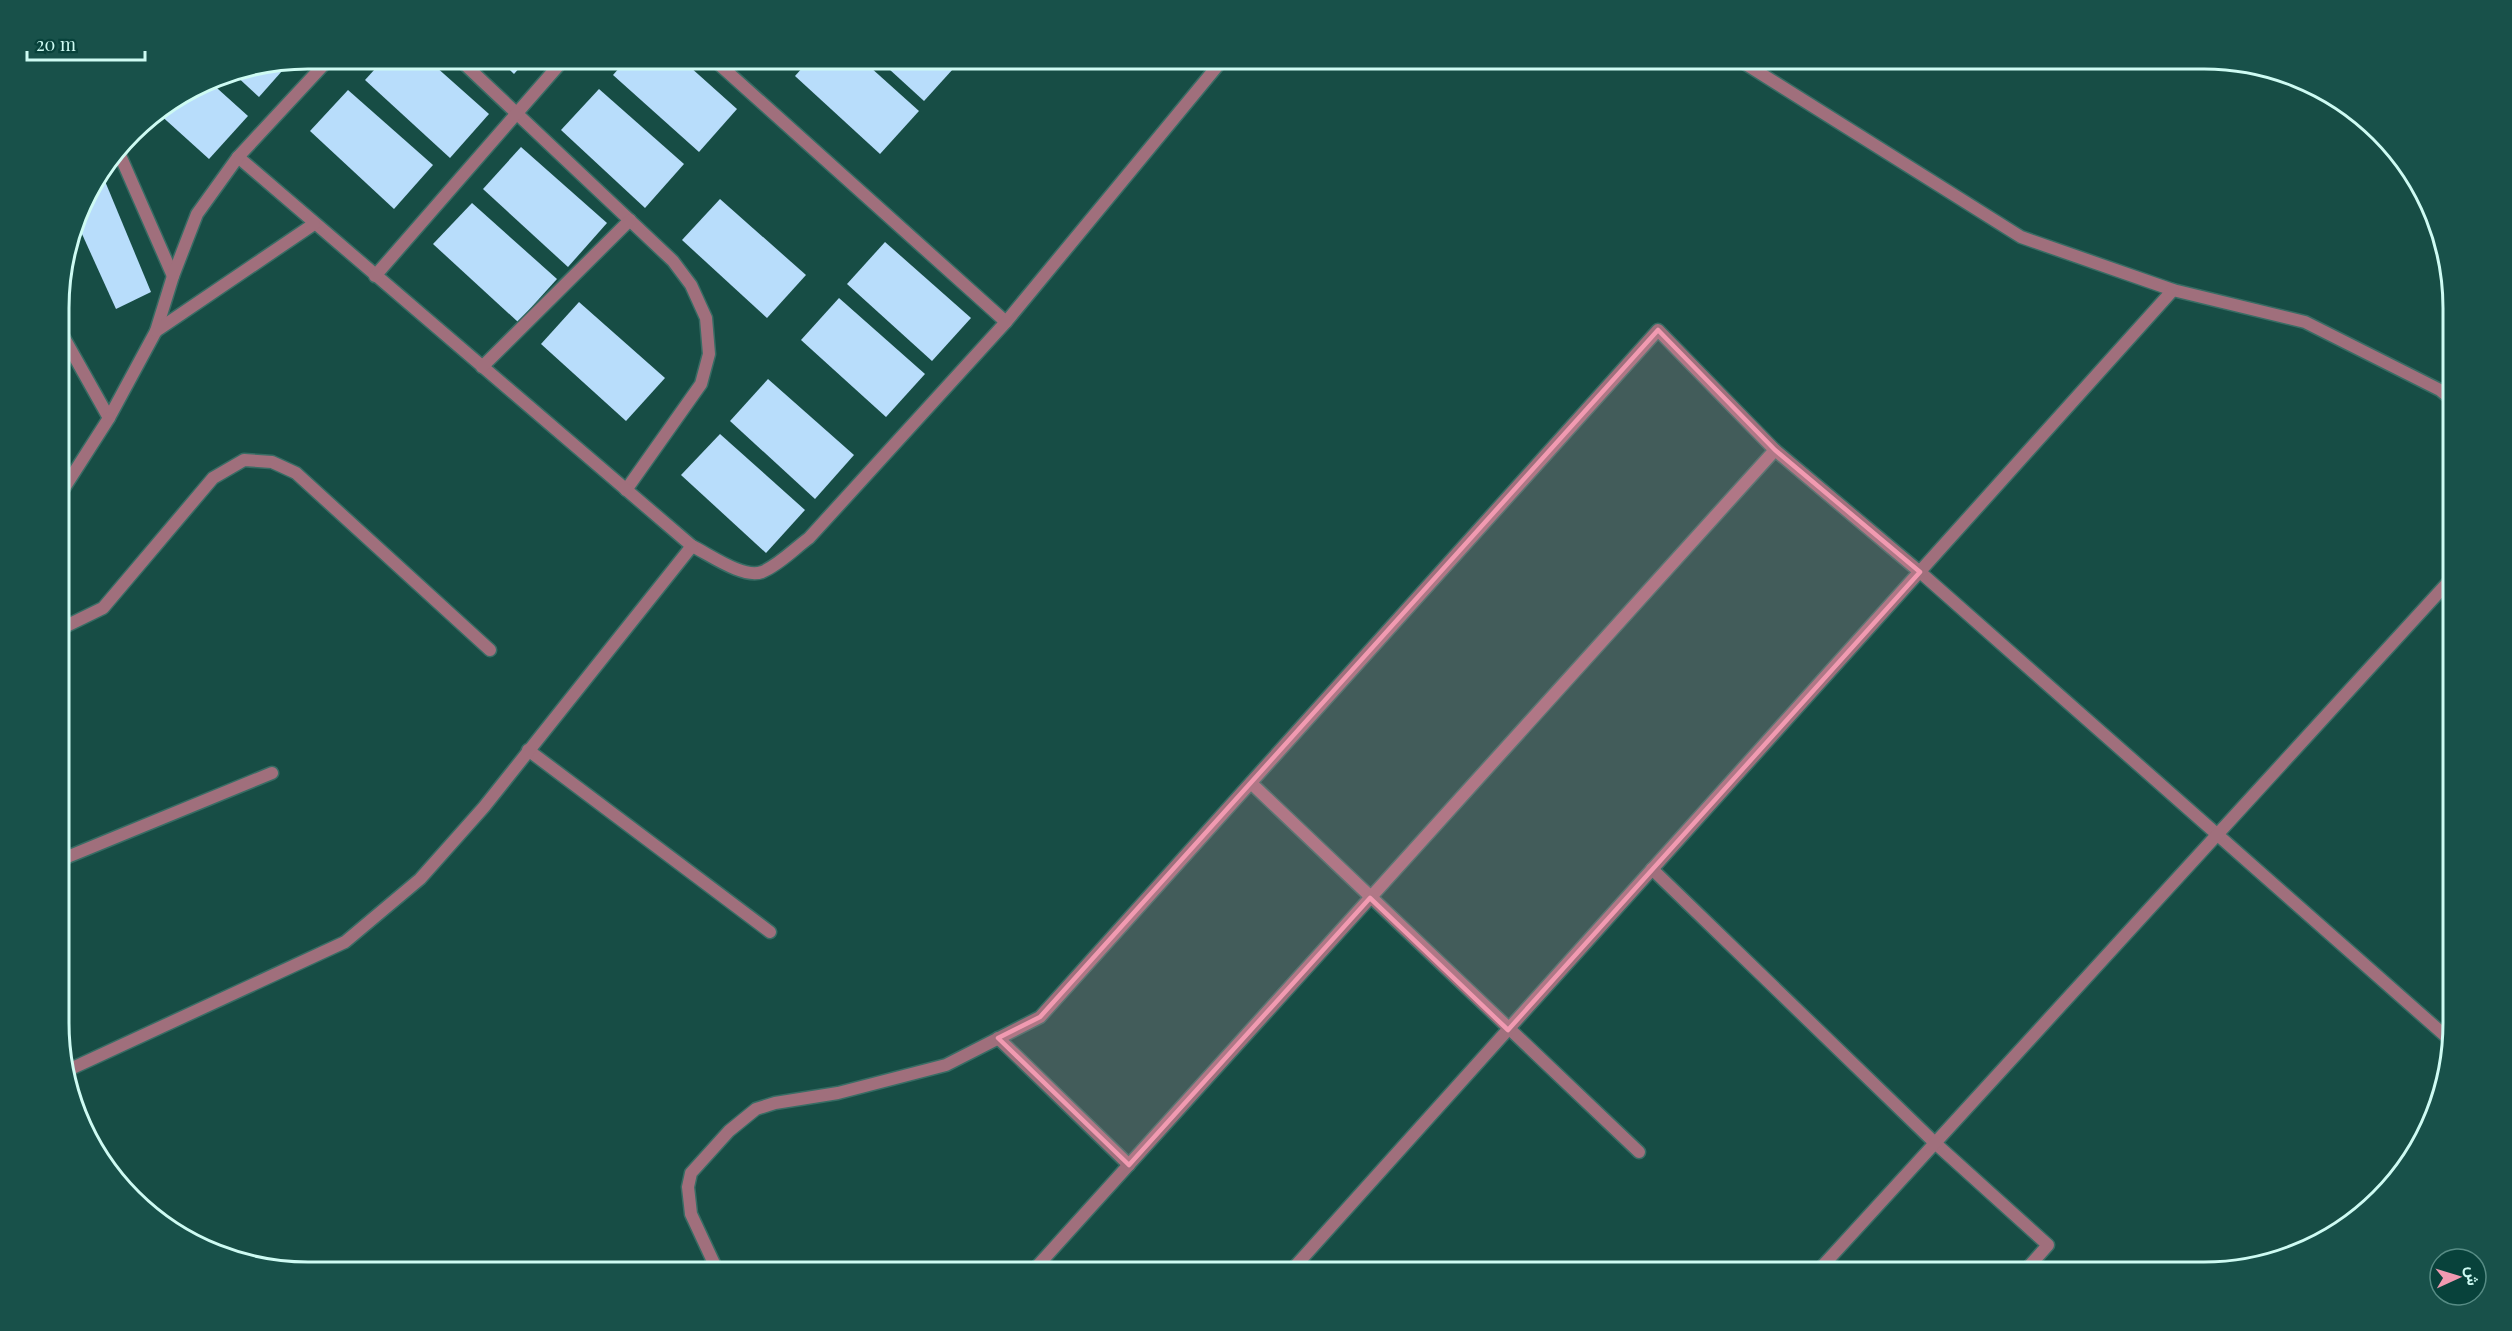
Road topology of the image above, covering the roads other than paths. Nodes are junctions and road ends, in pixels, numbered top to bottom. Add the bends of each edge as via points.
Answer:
1 (320, 69) edge
2 (470, 69) edge
3 (556, 69) edge
4 (724, 69) edge
5 (1215, 69) edge
6 (1754, 69) edge
7 (518, 115) junction
8 (238, 157) junction
9 (121, 159) edge
10 (630, 220) junction
11 (314, 224) junction
12 (173, 276) junction
13 (375, 276) junction
14 (2173, 290) junction
15 (1006, 322) junction
16 (156, 332) junction
17 (69, 347) edge
18 (482, 367) junction
19 (2443, 392) edge
20 (108, 418) junction
21 (1775, 450) junction
22 (69, 481) edge
23 (626, 490) junction
24 (692, 546) junction
25 (1920, 572) junction
26 (2443, 588) edge
27 (69, 625) edge
28 (490, 650) dead end
29 (528, 750) junction
30 (272, 773) dead end
31 (1251, 783) junction
32 (2218, 833) junction
33 (69, 856) edge
34 (1652, 869) junction
35 (1370, 898) junction
36 (770, 932) dead end
37 (1508, 1030) junction
38 (2442, 1033) edge
39 (998, 1038) junction
40 (74, 1068) edge
41 (1935, 1143) junction
42 (1639, 1152) dead end
43 (1129, 1165) junction
44 (713, 1262) edge
45 (1041, 1262) edge
46 (1299, 1262) edge
47 (1826, 1262) edge
48 (2033, 1262) edge

1 - 8 street
2 - 7 street
3 - 7 street
4 - 15 street
5 - 15 street
6 - 14 street via 2021,237
7 - 10 street
7 - 13 street
8 - 11 street
8 - 12 street via 197,214
9 - 12 street
10 - 18 street
10 - 23 street via 673,261 691,285 706,318 710,354 701,384
11 - 13 street
11 - 16 street
12 - 16 street
13 - 18 street
14 - 19 street via 2305,322
14 - 25 street
15 - 24 street via 809,538 779,561 760,573 739,570
16 - 20 street
17 - 20 street
18 - 23 street
20 - 22 street
21 - 25 street
21 - 31 street via 1658,330
21 - 35 street
23 - 24 street
24 - 29 street
25 - 32 street
25 - 34 street
26 - 32 street
27 - 28 street via 103,608 213,478 244,460 272,462 296,473
29 - 36 street
29 - 40 street via 420,879 345,942
30 - 33 street
31 - 35 street
31 - 39 street via 1040,1017
32 - 38 street
32 - 41 street
34 - 37 street
34 - 41 street
35 - 37 street
35 - 43 street
37 - 42 street
37 - 46 street
39 - 43 street
39 - 44 street via 946,1065 838,1093 756,1108 691,1173 691,1214
41 - 47 street
41 - 48 street via 2048,1245
43 - 45 street

